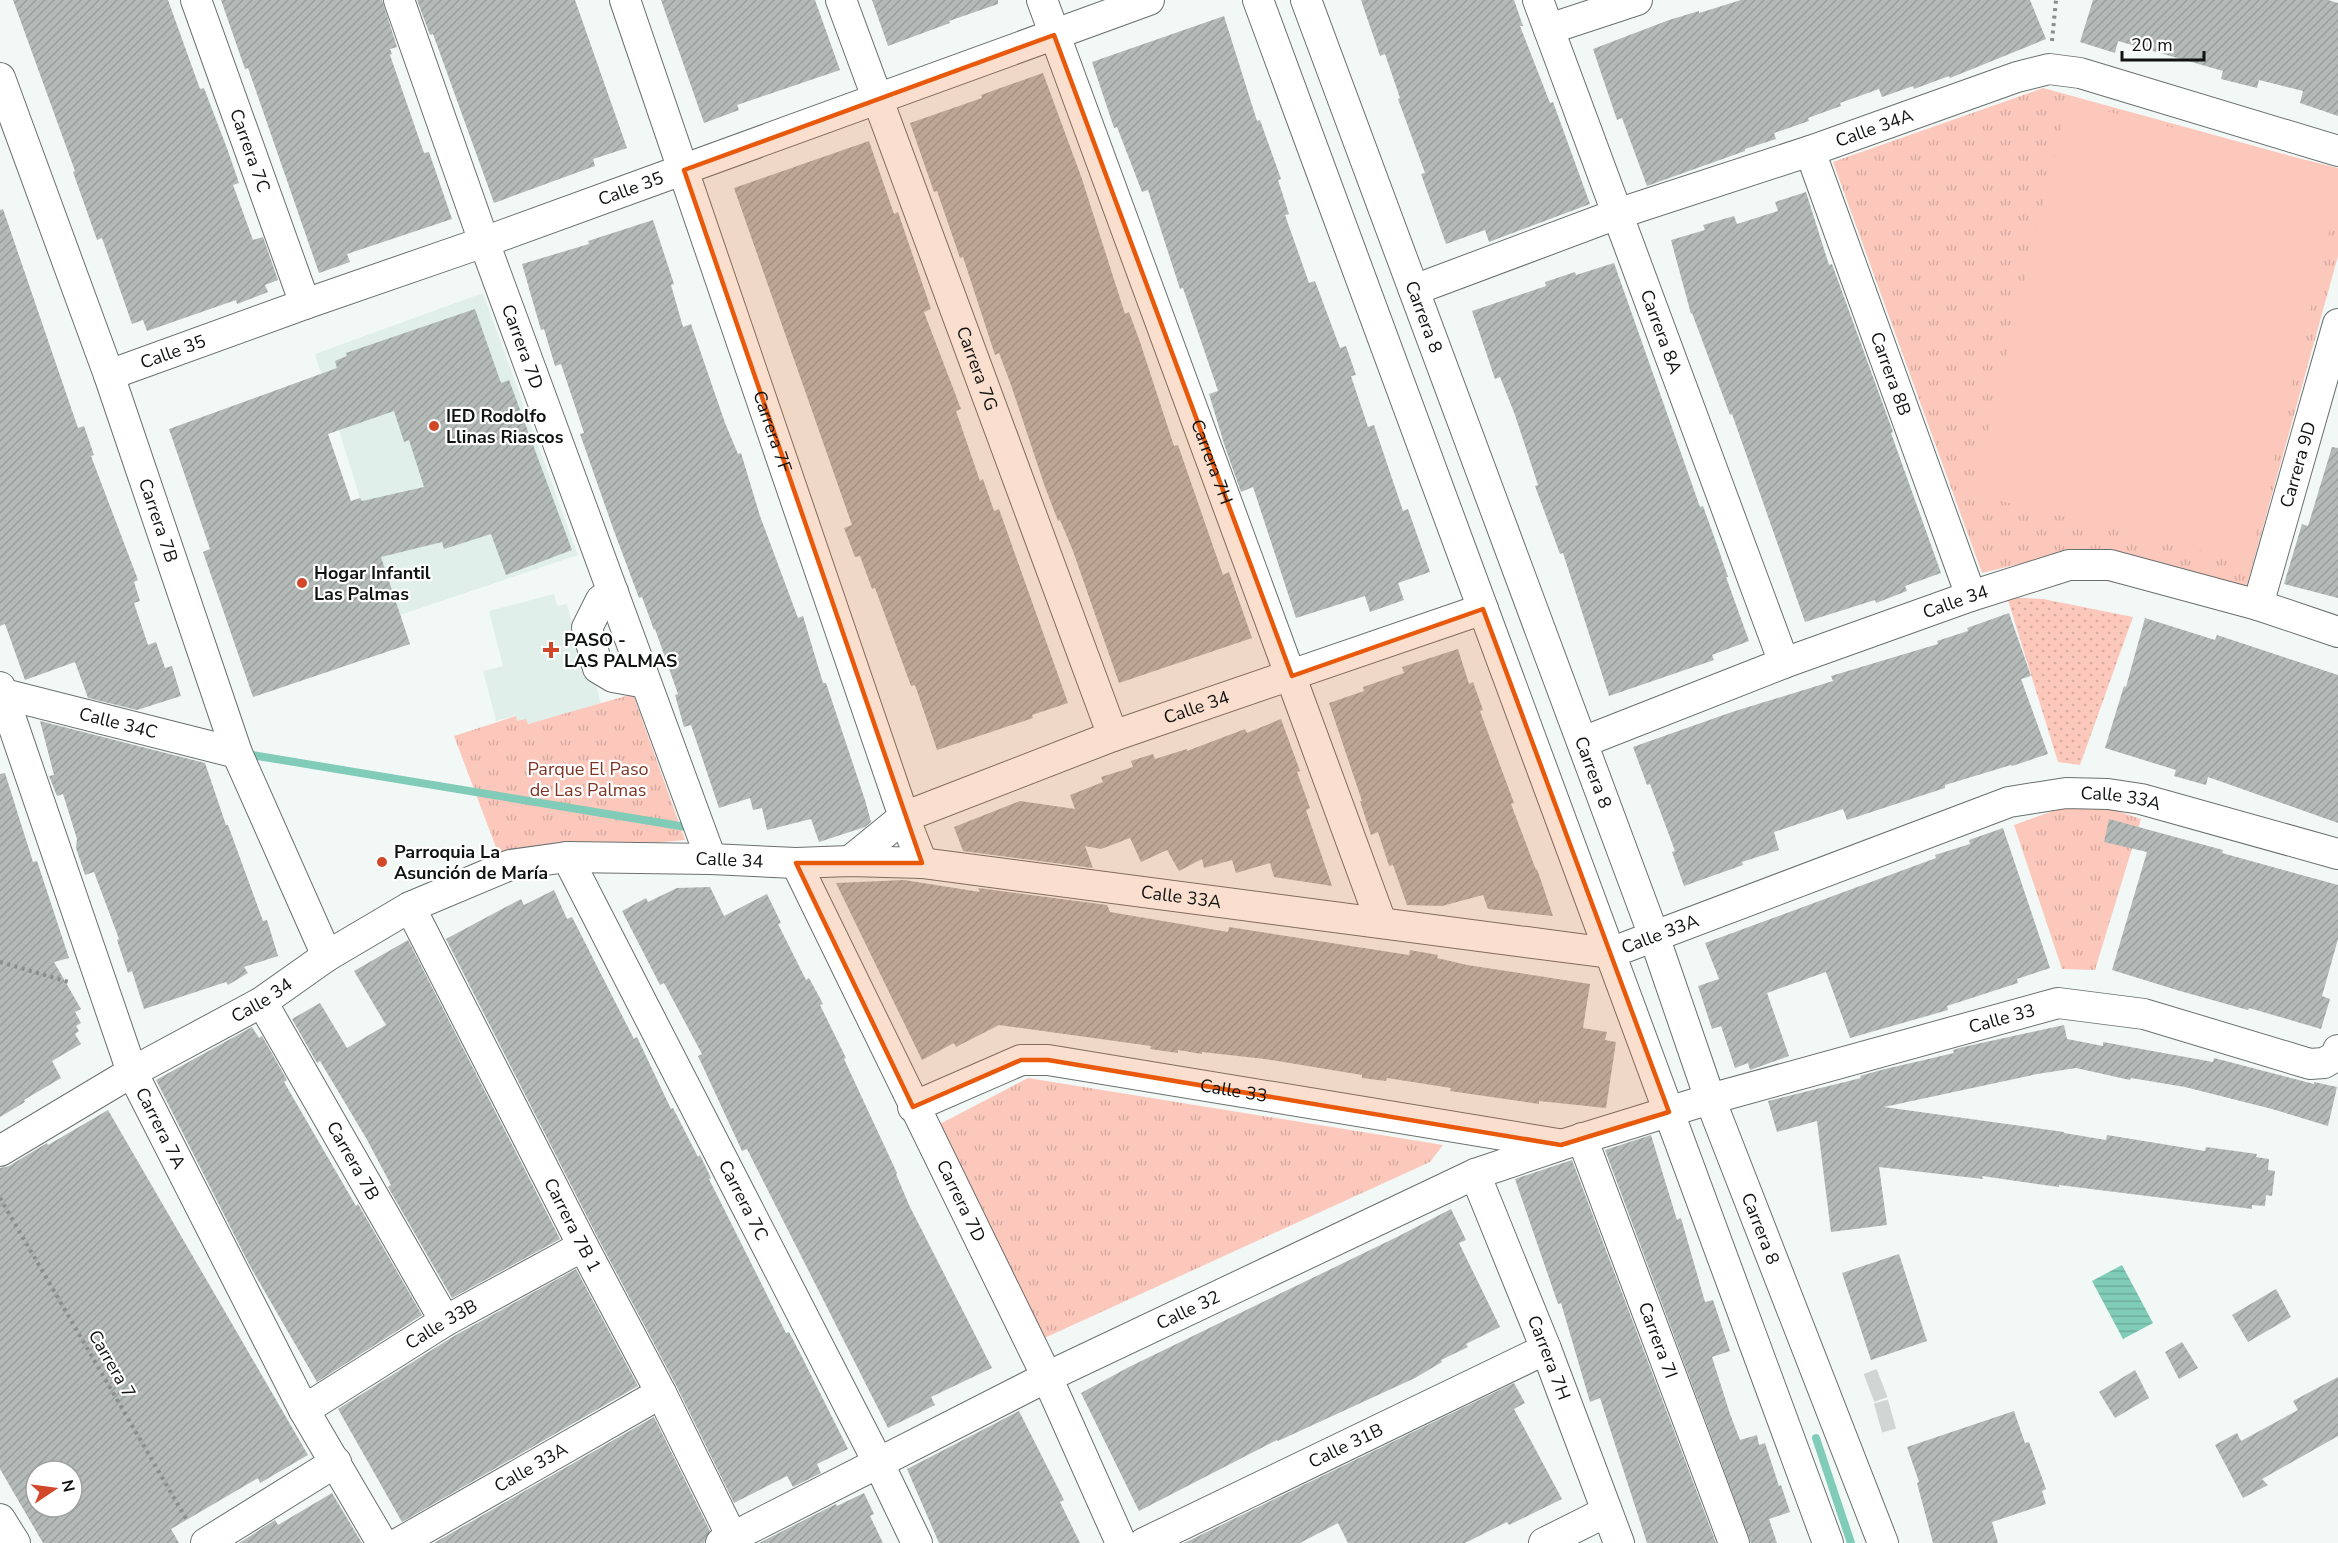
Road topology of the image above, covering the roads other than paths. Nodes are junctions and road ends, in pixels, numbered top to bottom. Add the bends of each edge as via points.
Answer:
1 (196, 0) edge
2 (399, 0) edge
3 (625, 0) edge
4 (841, 0) edge
5 (1042, 0) edge
6 (1149, 0) edge
7 (1258, 0) edge
8 (1306, 0) edge
9 (1538, 0) edge
10 (1637, 0) edge
11 (1549, 29) junction
12 (1054, 35) junction
13 (0, 78) edge
14 (876, 99) junction
15 (1810, 151) junction
16 (2338, 151) edge
17 (684, 170) junction
18 (1617, 214) junction
19 (484, 242) junction
20 (1414, 290) junction
21 (305, 304) junction
22 (2338, 324) edge
23 (109, 375) junction
24 (613, 592) junction
25 (1971, 596) junction
26 (2258, 605) junction
27 (1484, 609) junction
28 (2338, 632) edge
29 (1784, 663) junction
30 (1292, 676) junction
31 (646, 682) junction
32 (1, 691) edge
33 (1113, 736) junction
34 (1582, 742) junction
35 (237, 753) junction
36 (904, 817) junction
37 (2338, 854) edge
38 (567, 857) junction
39 (711, 859) junction
40 (850, 861) junction
41 (796, 863) junction
42 (922, 863) junction
43 (410, 907) junction
44 (1381, 922) junction
45 (1654, 936) junction
46 (1610, 953) junction
47 (327, 956) junction
48 (262, 1002) junction
49 (2337, 1053) edge
50 (132, 1072) junction
51 (1710, 1099) junction
52 (913, 1107) junction
53 (1669, 1112) junction
54 (1572, 1141) junction
55 (0, 1151) edge
56 (1475, 1174) junction
57 (583, 1246) junction
58 (445, 1321) junction
59 (1546, 1349) junction
60 (1047, 1377) junction
61 (661, 1393) junction
62 (304, 1410) junction
63 (336, 1462) junction
64 (879, 1464) junction
65 (1606, 1512) junction
66 (0, 1519) edge
67 (197, 1533) edge
68 (729, 1541) edge
69 (15, 1543) edge
70 (382, 1543) edge
71 (399, 1543) edge
72 (917, 1543) edge
73 (1120, 1543) edge
74 (1144, 1543) edge
75 (1544, 1543) edge
76 (1619, 1543) edge
77 (1734, 1543) edge
78 (1827, 1543) edge
79 (1883, 1543) edge

1 - 21 street, Carrera 7C
2 - 19 street, Carrera 7D
3 - 17 street, Carrera 7F
4 - 14 street, Carrera 7G
5 - 12 street, Carrera 7H
6 - 12 street, Calle 35
7 - 27 street
8 - 20 street, Carrera 8
9 - 11 street, Carrera 8A
10 - 11 street
11 - 18 street, Carrera 8A
12 - 14 street, Calle 35
12 - 30 street, Carrera 7H
13 - 23 street, Carrera 7B
14 - 17 street, Calle 35
14 - 33 street, Carrera 7G
15 - 16 street, Calle 34A via 2049,69 2080,73
15 - 18 street, Calle 34A
15 - 25 street, Carrera 8B
17 - 19 street, Calle 35
17 - 36 street, Carrera 7F
18 - 20 street, Calle 34A
18 - 29 street, Carrera 8A
19 - 21 street, Calle 35
19 - 24 street, Carrera 7D
20 - 34 street, Carrera 8
21 - 23 street, Calle 35
22 - 26 street, Carrera 9D
23 - 35 street, Carrera 7B
24 - 31 street, Carrera 7D
24 - 31 street via 601,600 587,628 598,668 613,677
25 - 26 street, Calle 34 via 2069,565 2110,565
25 - 29 street, Calle 34
26 - 28 street, Calle 34
27 - 30 street, Calle 34
27 - 46 street
29 - 34 street, Calle 34
30 - 33 street, Calle 34
30 - 44 street, Carrera 7H
31 - 39 street, Carrera 7D
32 - 35 street, Calle 34C
32 - 50 street, Carrera 7A
33 - 36 street, Calle 34
34 - 45 street, Carrera 8
35 - 47 street, Carrera 7B
36 - 40 street, Calle 34
36 - 42 street, Carrera 7F
37 - 45 street, Calle 33A via 2140,799 2066,793 2009,802
38 - 39 street, Calle 34
38 - 43 street, Calle 34 via 510,865
38 - 64 street, Carrera 7C
39 - 41 street, Calle 34
40 - 41 street, Calle 34
40 - 42 street, Calle 33A
41 - 52 street, Carrera 7D
42 - 44 street, Calle 33A
43 - 47 street, Calle 34
43 - 57 street, Carrera 7B 1
44 - 46 street, Calle 33A
45 - 46 street, Calle 33A
45 - 51 street, Carrera 8
46 - 53 street
47 - 48 street, Calle 34
48 - 50 street, Calle 34
48 - 58 street, Carrera 7B
49 - 51 street, Calle 33 via 2324,1063 2310,1064 2144,1014 2058,1003
50 - 55 street, Calle 34
50 - 62 street, Carrera 7A
51 - 53 street, Calle 33
51 - 79 street, Carrera 8
52 - 54 street, Calle 33 via 1021,1060 1048,1060
52 - 60 street, Carrera 7D
53 - 54 street, Calle 32
53 - 78 street
54 - 56 street, Calle 32
54 - 77 street, Carrera 7I
56 - 59 street, Carrera 7H
56 - 60 street, Calle 32
57 - 58 street, Calle 33B
57 - 61 street, Carrera 7B 1
58 - 62 street, Calle 33B
59 - 65 street, Carrera 7H
59 - 74 street, Calle 31B
60 - 64 street, Calle 32
60 - 73 street, Carrera 7D
61 - 68 street, Carrera 7B 1
61 - 71 street, Calle 33A
62 - 63 street, Carrera 7A
63 - 67 street
63 - 70 street, Carrera 7A
64 - 68 street, Calle 32
64 - 72 street, Carrera 7C
65 - 75 street
65 - 76 street, Carrera 7H
66 - 69 street

